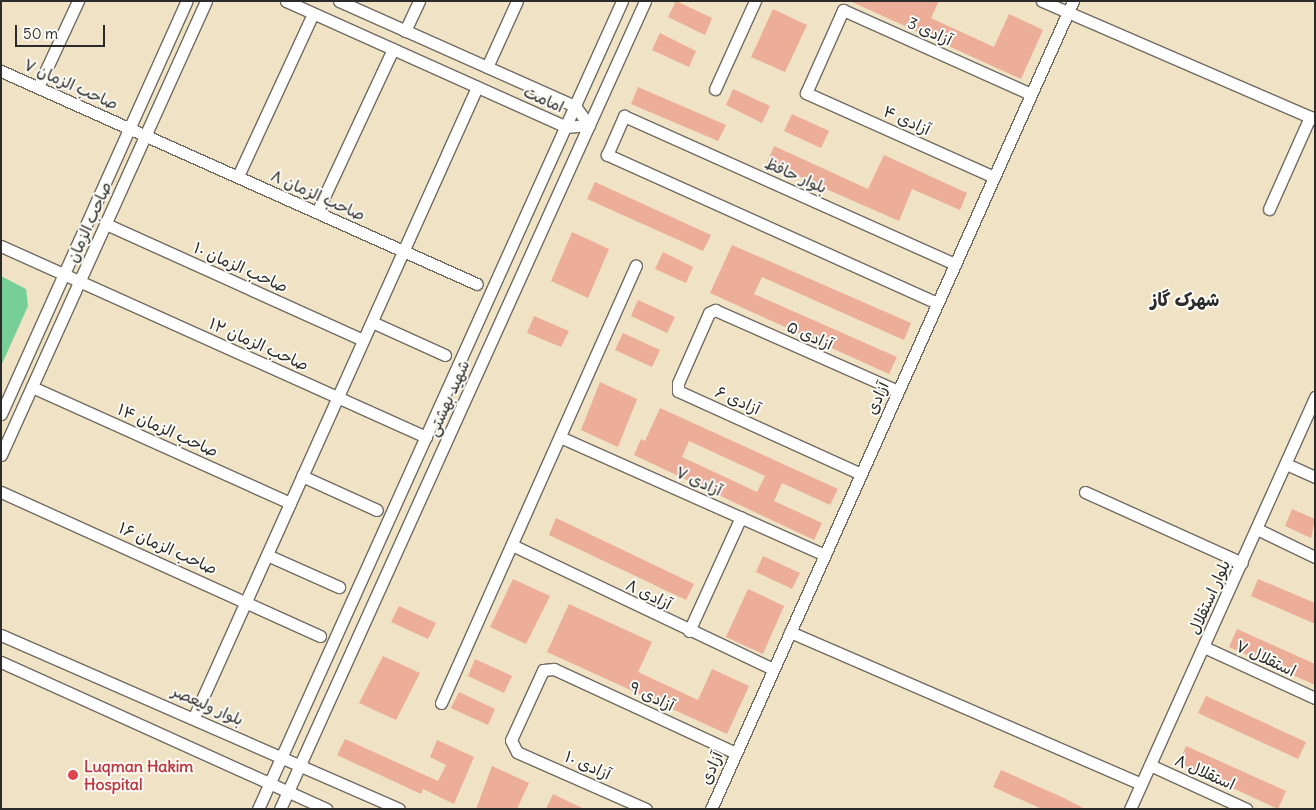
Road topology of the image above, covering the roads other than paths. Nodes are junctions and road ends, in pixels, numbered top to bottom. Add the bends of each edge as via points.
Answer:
1 (78, 1) edge
2 (187, 1) edge
3 (206, 1) edge
4 (286, 1) edge
5 (339, 1) edge
6 (418, 1) edge
7 (517, 1) edge
8 (622, 1) edge
9 (645, 1) edge
10 (755, 1) edge
11 (1042, 1) edge
12 (1073, 1) edge
13 (1067, 13) junction
14 (313, 14) junction
15 (405, 31) junction
16 (393, 49) junction
17 (487, 67) junction
18 (1, 70) edge
19 (38, 87) junction
20 (477, 87) junction
21 (715, 89) dead end
22 (806, 93) joint
23 (1031, 94) junction
24 (575, 106) junction
25 (1313, 118) edge
26 (589, 125) junction
27 (566, 127) junction
28 (128, 128) junction
29 (146, 135) junction
30 (238, 176) junction
31 (994, 177) junction
32 (1270, 208) dead end
33 (318, 212) junction
34 (106, 224) junction
35 (1, 246) edge
36 (402, 250) junction
37 (955, 264) junction
38 (636, 265) dead end
39 (64, 275) junction
40 (80, 282) junction
41 (477, 284) dead end
42 (937, 303) junction
43 (709, 313) joint
44 (372, 322) junction
45 (363, 340) junction
46 (445, 355) dead end
47 (32, 387) junction
48 (898, 391) junction
49 (338, 397) junction
50 (1315, 397) edge
51 (1, 414) edge
52 (1310, 423) edge
53 (426, 437) junction
54 (560, 437) junction
55 (1, 455) edge
56 (1286, 464) junction
57 (861, 474) junction
58 (302, 476) junction
59 (1315, 477) edge
60 (1, 492) edge
61 (1085, 492) dead end
62 (290, 503) junction
63 (377, 510) dead end
64 (741, 517) junction
65 (1257, 529) junction
66 (512, 545) junction
67 (267, 555) junction
68 (825, 555) junction
69 (1315, 557) edge
70 (1242, 563) junction
71 (339, 587) dead end
72 (246, 601) junction
73 (689, 631) junction
74 (790, 632) junction
75 (1, 635) edge
76 (320, 636) dead end
77 (1204, 647) junction
78 (1, 662) edge
79 (773, 669) junction
80 (1315, 698) edge
81 (441, 703) dead end
82 (194, 717) junction
83 (516, 752) joint
84 (736, 753) junction
85 (282, 756) junction
86 (300, 764) junction
87 (1150, 765) junction
88 (270, 783) junction
89 (1142, 784) junction
90 (288, 791) junction
91 (258, 809) edge
92 (280, 809) edge
93 (326, 809) edge
94 (400, 809) edge
95 (646, 809) edge
96 (711, 809) edge
97 (1130, 809) edge
98 (1246, 809) edge

1 - 19 street
2 - 28 street, صاحب الزمان
3 - 29 street, صاحب الزمان
4 - 14 street, امامت
5 - 15 street, امامت
6 - 15 street
7 - 17 street
8 - 24 street, شهید بهشتی
9 - 26 street, شهید بهشتی
10 - 21 street
11 - 13 street
12 - 13 street, آزادی
13 - 23 street, آزادی
13 - 25 street
14 - 16 street, امامت
14 - 30 street
15 - 17 street, امامت
16 - 20 street, امامت
16 - 33 street
17 - 24 street, امامت
18 - 19 street, صاحب الزمان ۷
19 - 28 street, صاحب الزمان ۷
20 - 27 street, امامت
20 - 36 street
22 - 23 street, آزادی 3 via 843,10
22 - 31 street, آزادی ۴
23 - 31 street, آزادی
24 - 26 street, امامت
24 - 27 street, شهید بهشتی
25 - 32 street
26 - 27 street, امامت
26 - 86 street, شهید بهشتی
27 - 53 street, شهید بهشتی
28 - 29 street, صاحب الزمان ۷
28 - 39 street, صاحب الزمان
29 - 30 street, صاحب الزمان ۸
29 - 34 street, صاحب الزمان
30 - 33 street, صاحب الزمان ۸
31 - 37 street, آزادی
33 - 36 street, صاحب الزمان ۸
34 - 40 street, صاحب الزمان
34 - 45 street, صاحب الزمان ۱۰
35 - 39 street, صاحب الزمان ۱۲
36 - 41 street, صاحب الزمان ۸
36 - 44 street
37 - 42 street, آزادی
37 - 42 street, بلوار حافظ via 624,116 607,155
38 - 54 street
39 - 40 street, صاحب الزمان ۱۲
39 - 51 street, صاحب الزمان
40 - 47 street, صاحب الزمان
40 - 49 street, صاحب الزمان ۱۲
42 - 48 street, آزادی
43 - 48 street, آزادی ۵ via 715,310
43 - 57 street, آزادی ۶ via 678,383 678,391
44 - 45 street
44 - 46 street
45 - 49 street
47 - 55 street, صاحب الزمان
47 - 62 street, صاحب الزمان ۱۴
48 - 57 street, آزادی
49 - 53 street, صاحب الزمان ۱۲
49 - 58 street
50 - 52 street, بلوار استقلال
52 - 56 street, بلوار استقلال
53 - 85 street, شهید بهشتی
54 - 64 street, آزادی ۷
54 - 66 street
56 - 59 street
56 - 65 street, بلوار استقلال
57 - 68 street, آزادی
58 - 62 street
58 - 63 street
60 - 72 street, صاحب الزمان ۱۶
61 - 70 street
62 - 67 street
64 - 68 street, آزادی ۷
64 - 73 street
65 - 69 street
65 - 70 street, بلوار استقلال
66 - 73 street, آزادی ۸
66 - 81 street
67 - 71 street
67 - 72 street
68 - 74 street, آزادی
70 - 77 street, بلوار استقلال
72 - 76 street, صاحب الزمان ۱۶
72 - 82 street
73 - 79 street, آزادی ۸
74 - 79 street, آزادی
74 - 89 street
75 - 82 street, بلوار ولیعصر
77 - 80 street, استقلال ۷
77 - 87 street, بلوار استقلال
78 - 88 street
79 - 84 street, آزادی
82 - 85 street, بلوار ولیعصر
83 - 84 street, آزادی ۹ via 511,740 543,670 554,669
83 - 95 street, آزادی ۱۰
84 - 96 street, آزادی
85 - 86 street, بلوار ولیعصر
85 - 88 street, شهید بهشتی
86 - 90 street, شهید بهشتی
86 - 94 street, بلوار ولیعصر
87 - 89 street, بلوار استقلال
87 - 98 street, استقلال ۸
88 - 90 street
88 - 91 street, شهید بهشتی
89 - 97 street, بلوار استقلال
90 - 92 street, شهید بهشتی
90 - 93 street

